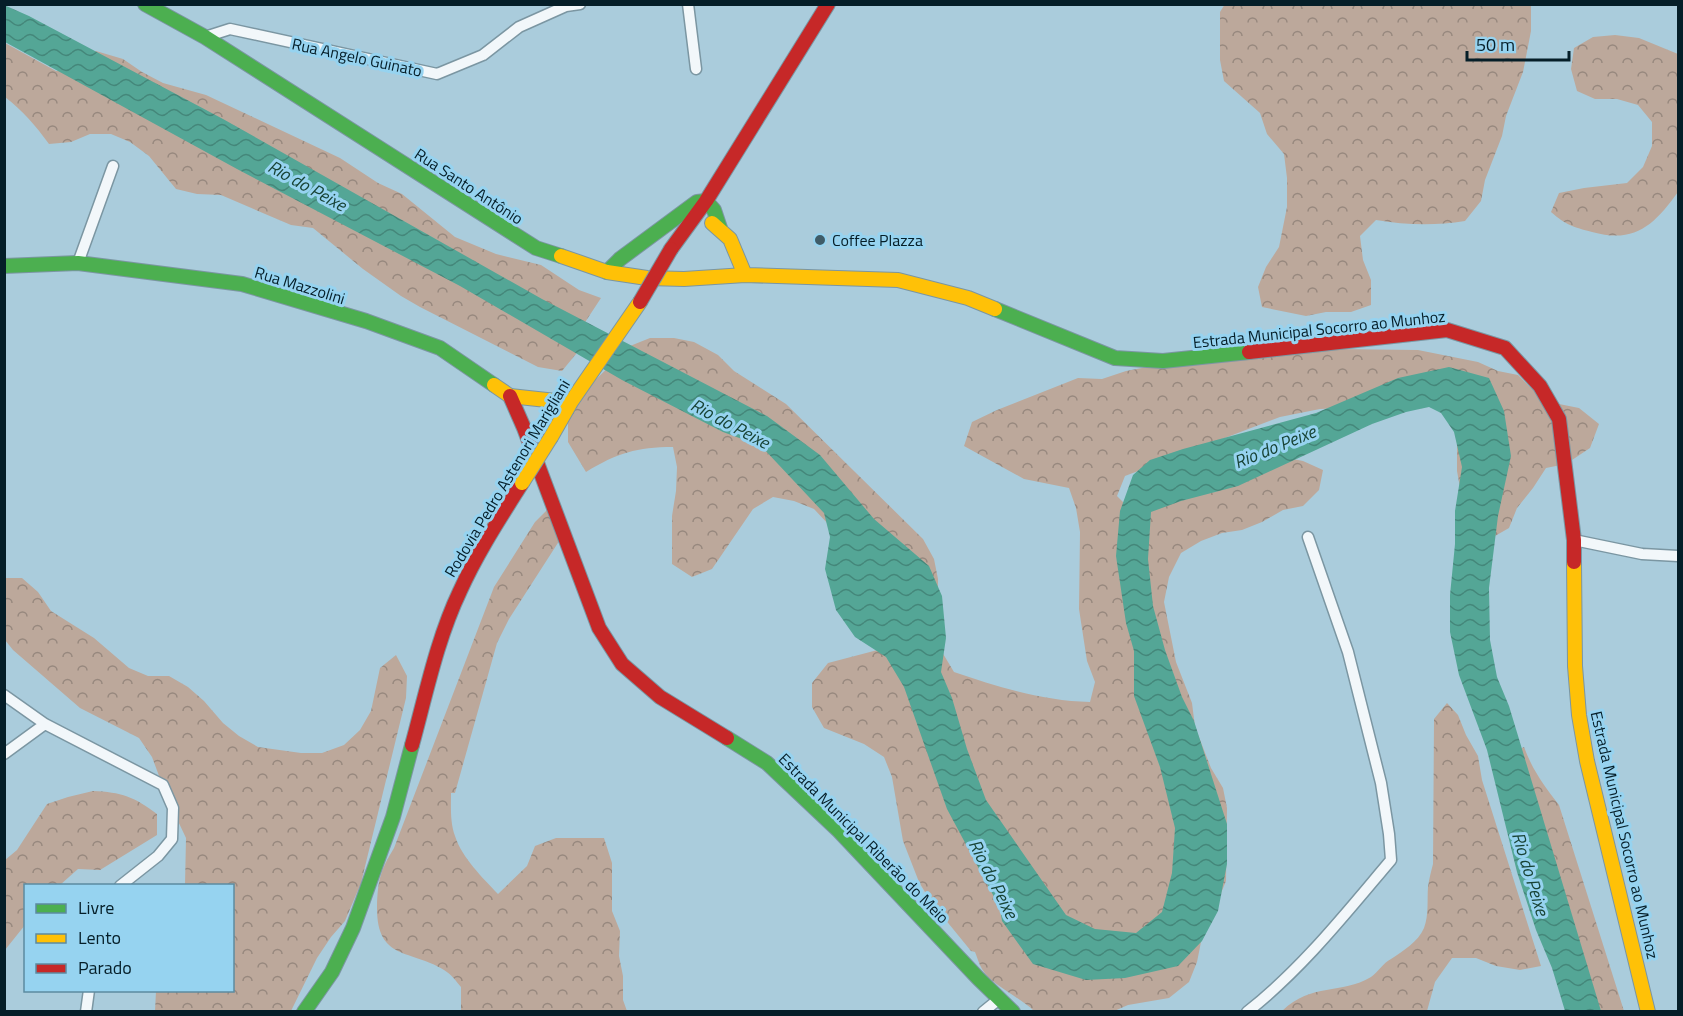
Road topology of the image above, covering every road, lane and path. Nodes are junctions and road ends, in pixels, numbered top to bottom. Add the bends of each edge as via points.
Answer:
1 (145, 4) edge
2 (580, 4) edge
3 (688, 4) edge
4 (828, 4) edge
5 (565, 5) edge
6 (205, 37) junction
7 (696, 69) dead end
8 (112, 166) dead end
9 (706, 201) junction
10 (694, 216) junction
11 (720, 228) junction
12 (78, 263) junction
13 (4, 266) edge
14 (607, 272) junction
15 (745, 275) junction
16 (510, 396) junction
17 (567, 405) junction
18 (1308, 537) dead end
19 (1574, 540) junction
20 (1678, 556) edge
21 (4, 695) edge
22 (45, 724) junction
23 (4, 754) edge
24 (121, 884) edge
25 (89, 992) edge
26 (999, 999) junction
27 (86, 1011) edge
28 (304, 1011) edge
29 (983, 1011) edge
30 (1013, 1011) edge
31 (1247, 1011) edge
32 (1648, 1011) edge

1 - 6 street, Rua Santo Antônio
2 - 5 street, Rua Angelo Guinato
3 - 7 street
4 - 9 street, Rodovia Pedro Astenori Marigliani
5 - 6 street, Rua Angelo Guinato via 519,27 483,55 437,74 230,29
6 - 14 street, Rua Santo Antônio via 536,248
8 - 12 street
9 - 10 street, Rodovia Pedro Astenori Marigliani
9 - 11 street
9 - 14 street via 686,208
10 - 11 street
10 - 17 street, Rodovia Pedro Astenori Marigliani, bridge via 623,328
11 - 15 street via 735,246
12 - 13 street, Rua Mazzolini
12 - 16 street, Rua Mazzolini via 242,284 354,318 440,348
14 - 15 street, Rua Santo Antônio via 675,279
15 - 19 street, Estrada Municipal Socorro ao Munhoz via 898,280 968,298 1115,358 1163,361 1447,330 1505,348 1540,386 1559,420
16 - 17 street, Rua Mazzolini
16 - 26 street, Estrada Municipal Riberão do Meio via 599,628 622,664 660,697 767,763 839,831
17 - 28 street, Rodovia Pedro Astenori Marigliani, bridge via 459,592 437,651 393,817 353,928 332,972
18 - 31 street via 1348,652 1381,783 1391,860 1275,990
19 - 20 street via 1642,554
19 - 32 street, Estrada Municipal Socorro ao Munhoz via 1575,666 1587,761
21 - 22 street
22 - 23 street
22 - 24 street via 163,785 173,808 172,839 158,856
25 - 27 street
26 - 29 street
26 - 30 street, Estrada Municipal Riberão do Meio

